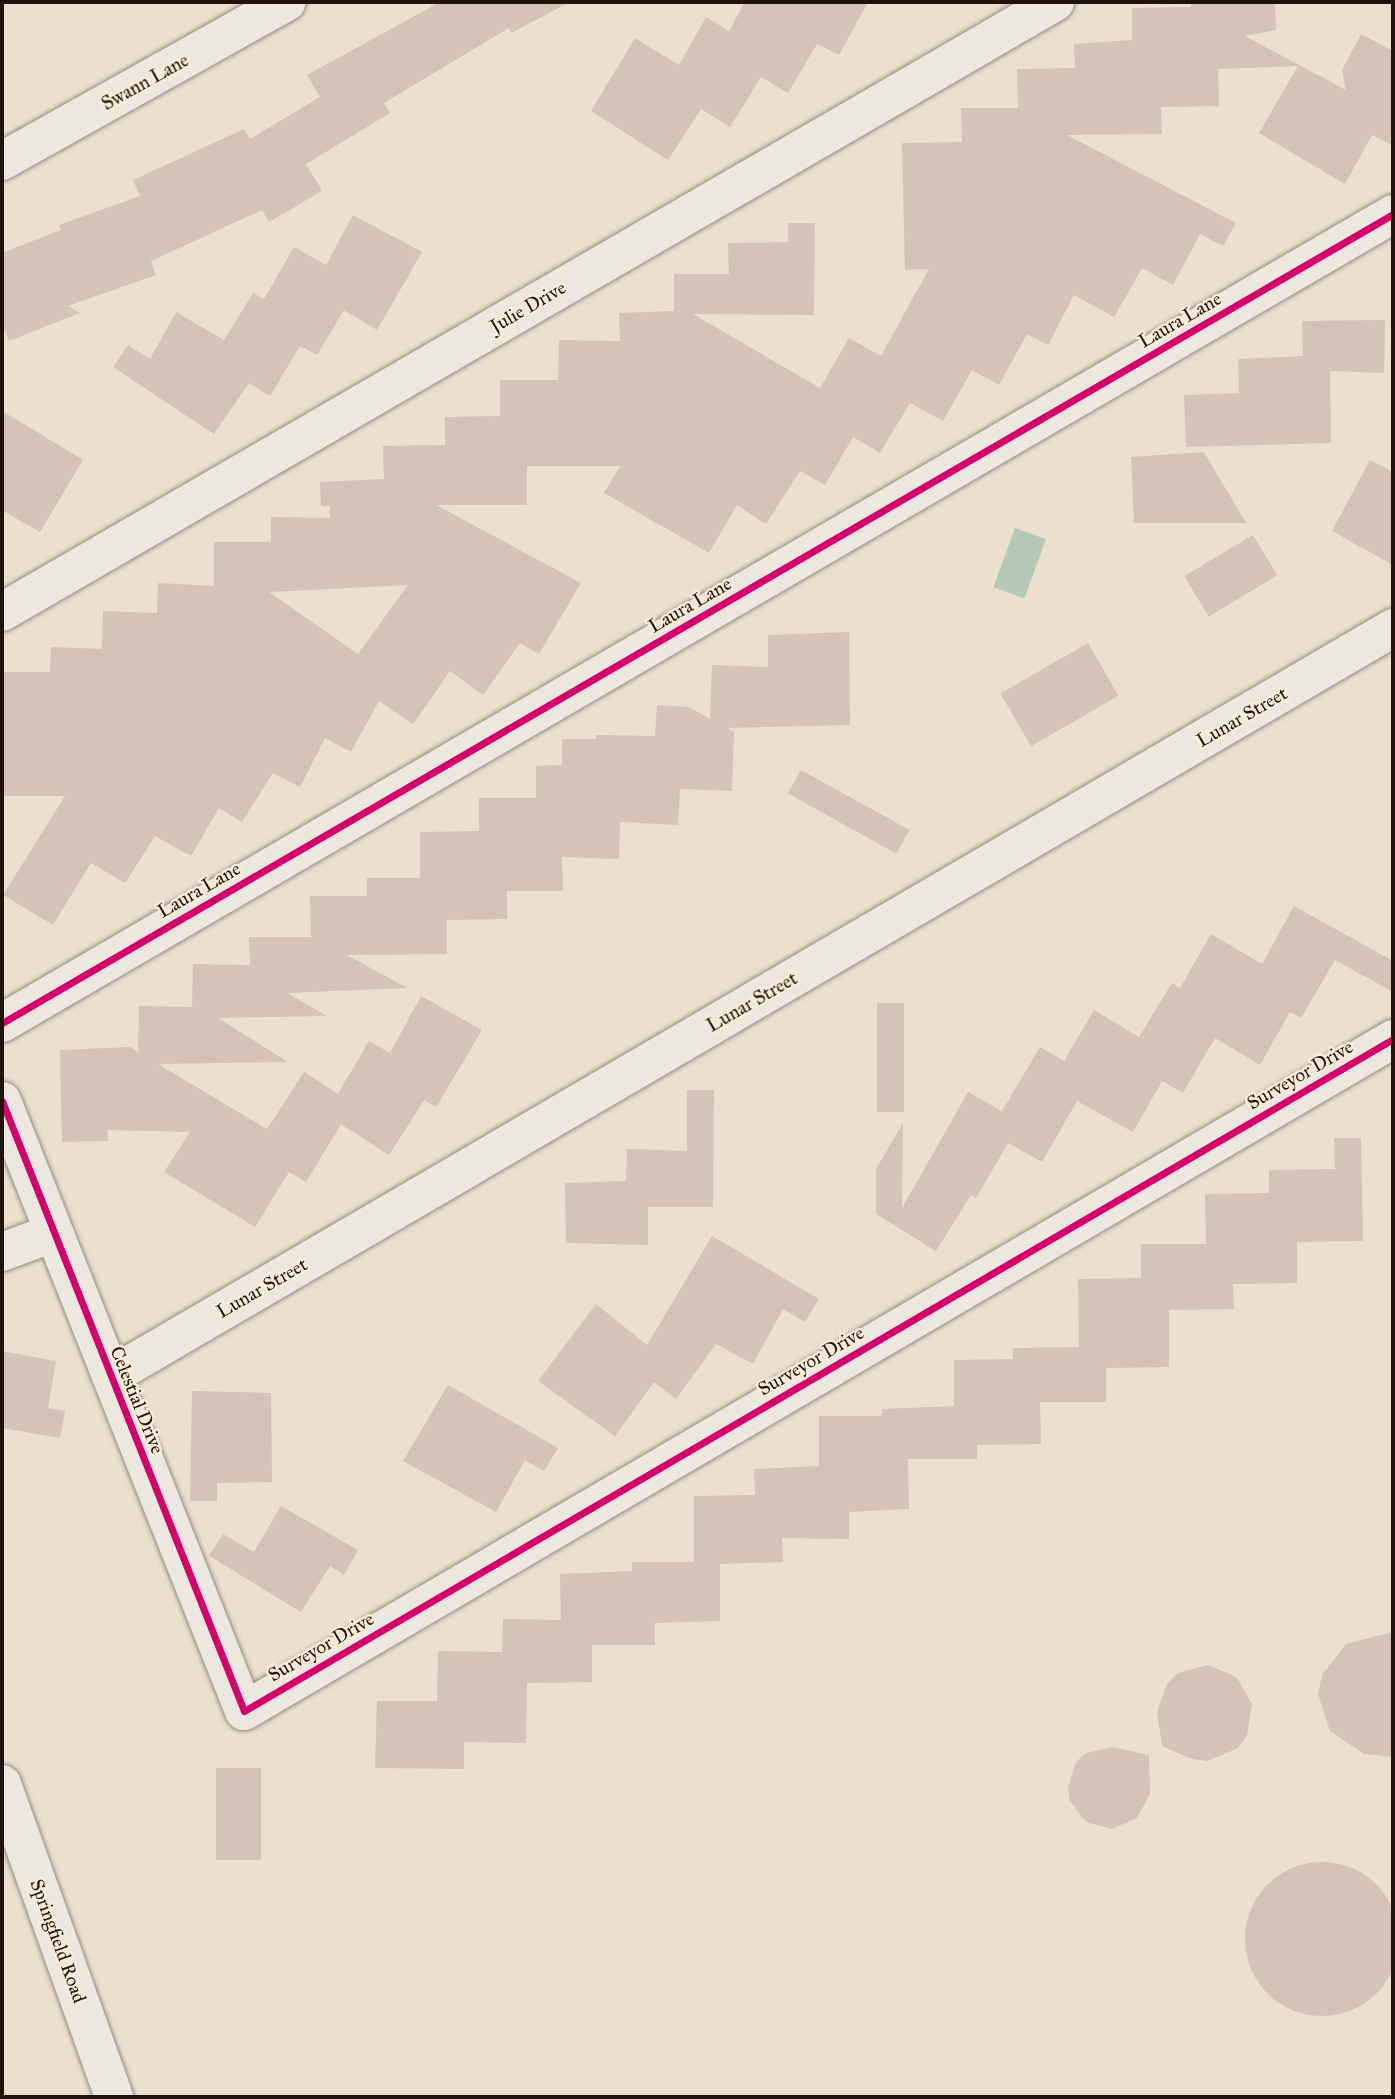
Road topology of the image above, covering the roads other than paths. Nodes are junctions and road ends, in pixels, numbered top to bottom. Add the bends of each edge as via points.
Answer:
1 (1055, 2) edge
2 (267, 7) edge
3 (2, 161) edge
4 (1393, 214) edge
5 (2, 612) edge
6 (1393, 628) edge
7 (2, 1023) edge
8 (1393, 1039) edge
9 (2, 1101) edge
10 (53, 1233) junction
11 (2, 1252) edge
12 (111, 1376) junction
13 (244, 1711) joint
14 (2, 1784) edge
15 (114, 2097) edge

1 - 5 street, Julie Drive
2 - 3 street, Swann Lane
4 - 7 street, Laura Lane
6 - 12 street, Lunar Street
8 - 13 street, Surveyor Drive
9 - 10 street, Celestial Drive
10 - 11 street
10 - 12 street, Celestial Drive
12 - 13 street, Celestial Drive
14 - 15 street, Springfield Road

